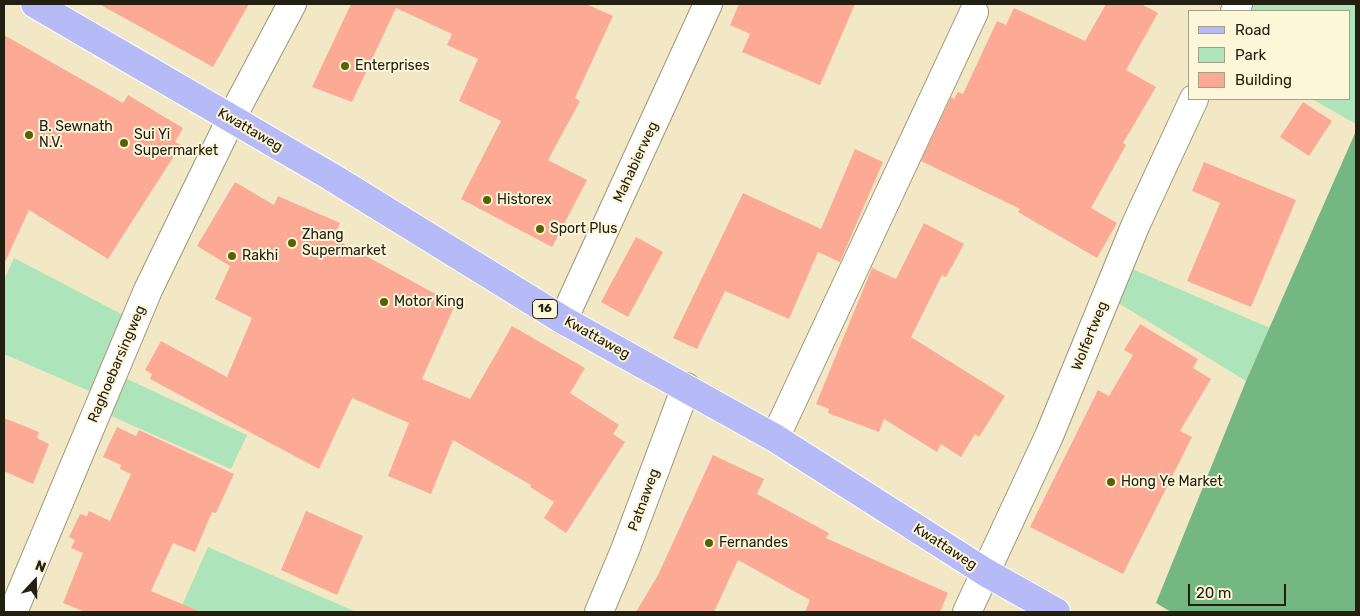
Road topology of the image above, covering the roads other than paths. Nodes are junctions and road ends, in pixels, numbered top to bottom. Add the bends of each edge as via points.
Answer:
1 (36, 4) edge
2 (292, 4) edge
3 (708, 4) edge
4 (974, 12) dead end
5 (1194, 100) edge
6 (231, 119) junction
7 (564, 320) junction
8 (686, 387) junction
9 (775, 438) junction
10 (984, 572) junction
11 (13, 612) edge
12 (598, 612) edge
13 (967, 612) edge
14 (1056, 612) edge

1 - 6 main road, Kwattaweg / 16
2 - 6 street, Raghoebarsingweg
3 - 7 street, Mahabierweg
4 - 9 street
5 - 10 street, Wolfertweg via 1136,224 1049,436
6 - 7 main road, Kwattaweg / 16
6 - 11 street, Raghoebarsingweg via 148,290
7 - 8 main road, Kwattaweg / 16
8 - 9 main road, Kwattaweg / 16
8 - 12 street, Patnaweg via 625,550
9 - 10 main road, Kwattaweg / 16
10 - 13 street, Wolfertweg
10 - 14 main road, Kwattaweg / 16

